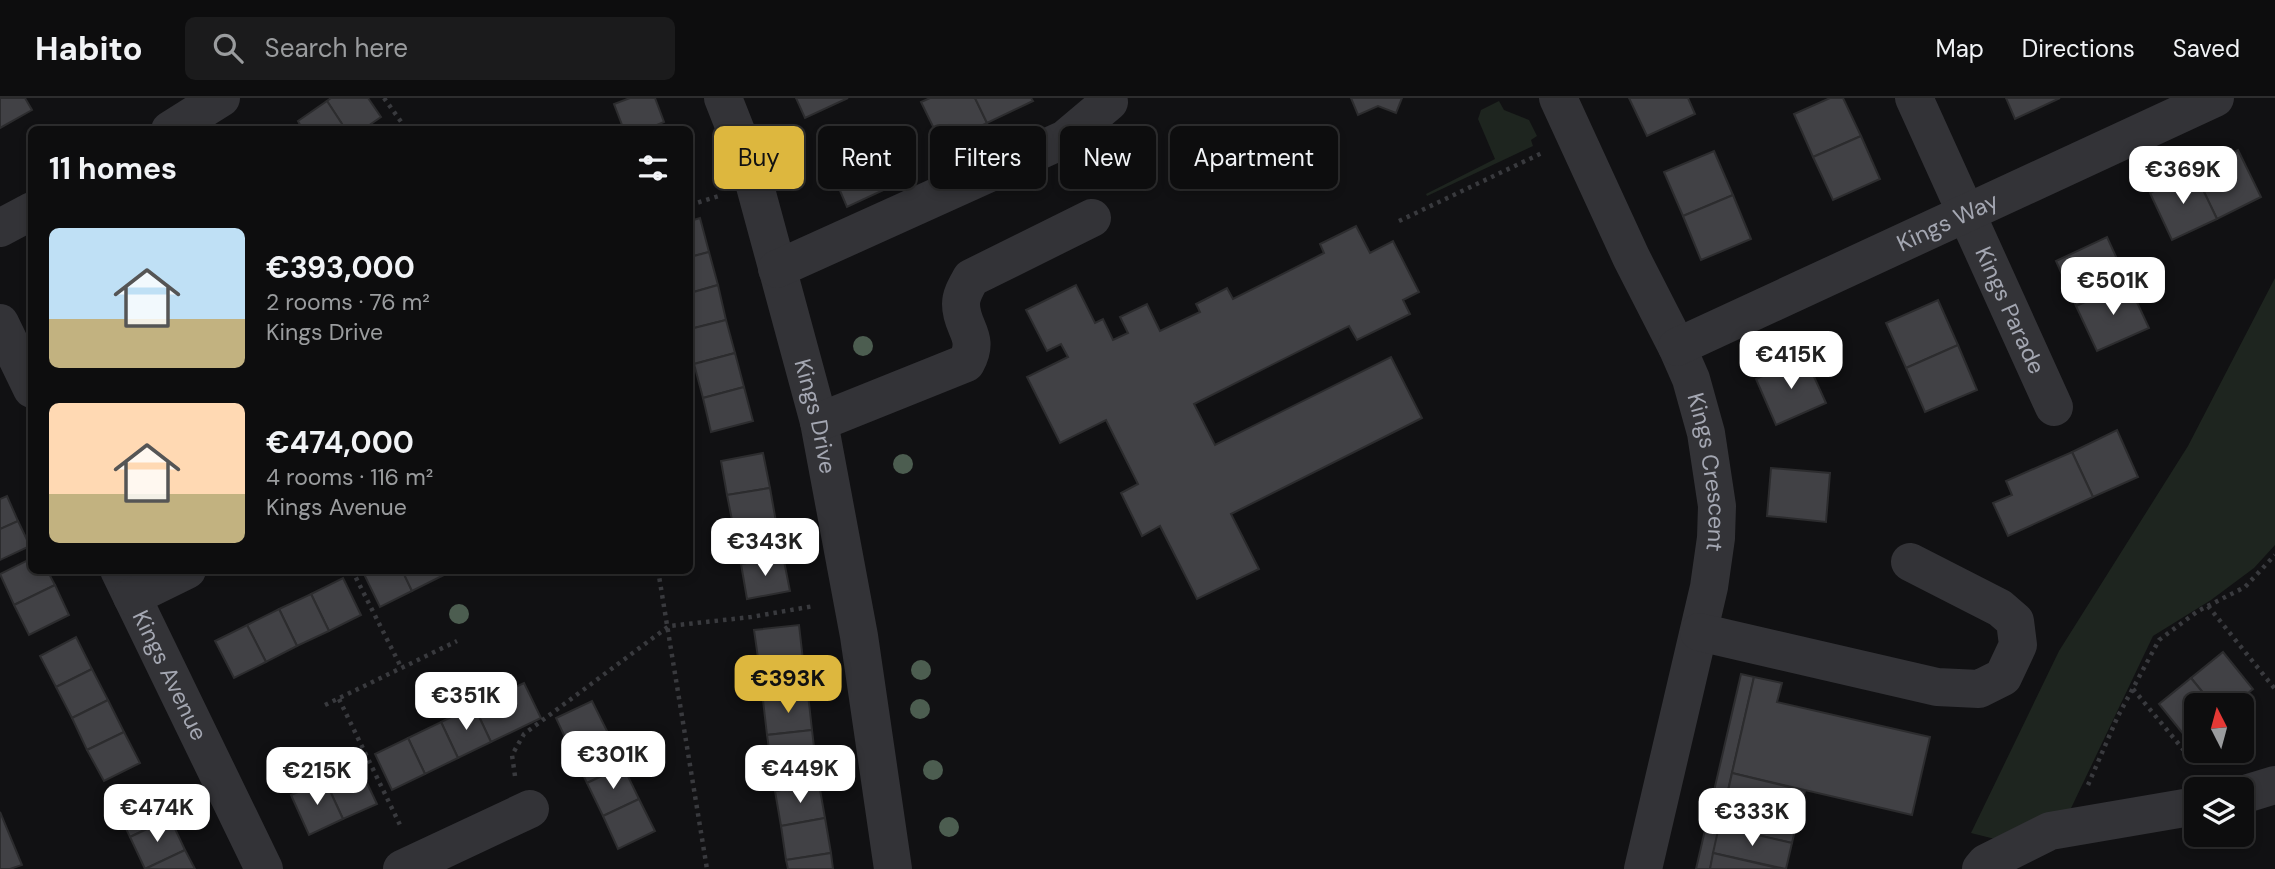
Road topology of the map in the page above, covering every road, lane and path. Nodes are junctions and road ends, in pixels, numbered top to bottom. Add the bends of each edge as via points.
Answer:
1 (221, 98) edge
2 (384, 98) edge
3 (723, 98) edge
4 (1558, 98) edge
5 (1914, 98) edge
6 (2215, 98) edge
7 (1110, 102) dead end
8 (176, 126) edge
9 (404, 126) edge
10 (1549, 149) dead end
11 (730, 192) dead end
12 (693, 204) edge
13 (28, 213) edge
14 (1967, 214) junction
15 (1092, 218) dead end
16 (1399, 221) dead end
17 (0, 228) edge
18 (777, 269) junction
19 (0, 323) edge
20 (1677, 347) junction
21 (28, 381) edge
22 (2054, 407) dead end
23 (819, 422) junction
24 (2275, 555) edge
25 (1910, 562) dead end
26 (169, 574) edge
27 (354, 574) edge
28 (660, 574) edge
29 (125, 584) edge
30 (817, 605) dead end
31 (2208, 606) junction
32 (669, 626) junction
33 (1699, 632) junction
34 (457, 641) dead end
35 (401, 667) junction
36 (2133, 689) junction
37 (2275, 690) edge
38 (340, 699) junction
39 (325, 705) dead end
40 (2191, 777) edge
41 (2275, 785) edge
42 (2254, 791) edge
43 (2184, 792) edge
44 (523, 797) joint
45 (2069, 828) junction
46 (402, 831) dead end
47 (264, 869) edge
48 (402, 869) edge
49 (707, 869) edge
50 (893, 869) edge
51 (1643, 869) edge
52 (1981, 869) edge

1 - 8 street
2 - 9 path
3 - 18 street, Kings Drive via 749,164
4 - 20 street, Kings Crescent
5 - 14 street, Kings Parade
6 - 14 street, Kings Way
7 - 18 street via 1065,139
10 - 16 path
11 - 12 path
13 - 17 street
14 - 20 street, Kings Way
14 - 22 street, Kings Parade
15 - 23 street via 971,278 961,306 973,350 966,363
18 - 23 street, Kings Drive
19 - 21 street
20 - 33 street, Kings Crescent via 1706,433 1717,506 1716,538
23 - 50 street, Kings Drive via 859,636
24 - 31 path via 2245,587
25 - 33 street via 2000,608 2015,621 2018,645 2003,677 1979,689 1937,687
26 - 29 street, Kings Avenue
27 - 35 path
28 - 32 path
29 - 47 street, Kings Avenue
30 - 32 path
31 - 36 path via 2159,640
31 - 37 path
32 - 44 path via 524,734 512,755
32 - 49 path
33 - 51 street, Kings Crescent
34 - 35 path
35 - 38 path
36 - 40 path
36 - 45 path
38 - 39 path
38 - 46 path
41 - 42 street
43 - 45 street
44 - 48 street
45 - 52 street via 2050,831

